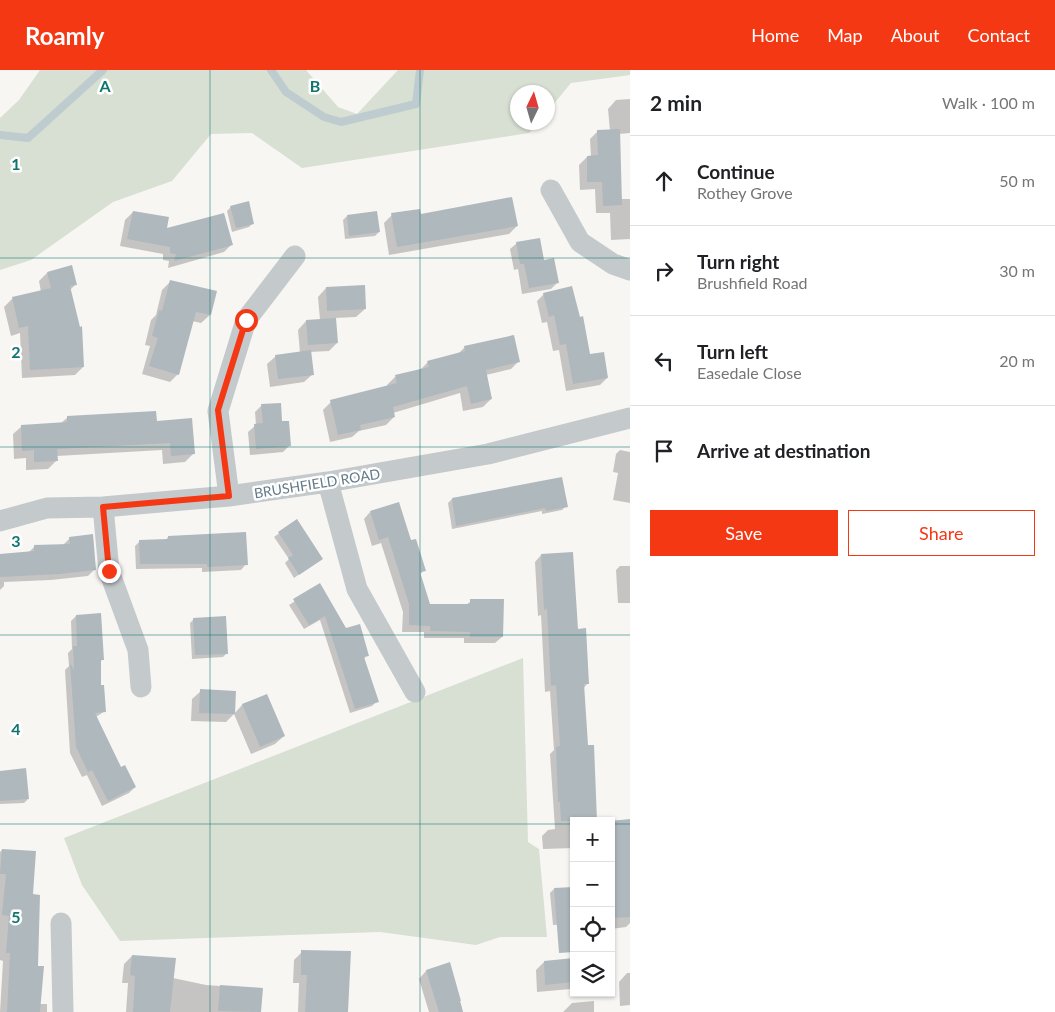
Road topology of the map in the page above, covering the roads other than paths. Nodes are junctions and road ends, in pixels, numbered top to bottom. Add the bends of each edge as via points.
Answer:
1 (552, 190) dead end
2 (295, 256) dead end
3 (630, 270) edge
4 (630, 418) edge
5 (328, 482) junction
6 (229, 496) junction
7 (103, 507) junction
8 (0, 521) edge
9 (141, 687) dead end
10 (414, 692) dead end
11 (61, 923) dead end
12 (63, 1012) edge

1 - 3 street via 580,242 613,264
2 - 6 street via 246,320 218,410
4 - 5 street, BRUSHFIELD ROAD via 488,454
5 - 6 street, BRUSHFIELD ROAD
5 - 10 street via 357,589
6 - 7 street, BRUSHFIELD ROAD
7 - 8 street, BRUSHFIELD ROAD via 47,508
7 - 9 street via 109,571 138,650
11 - 12 street

